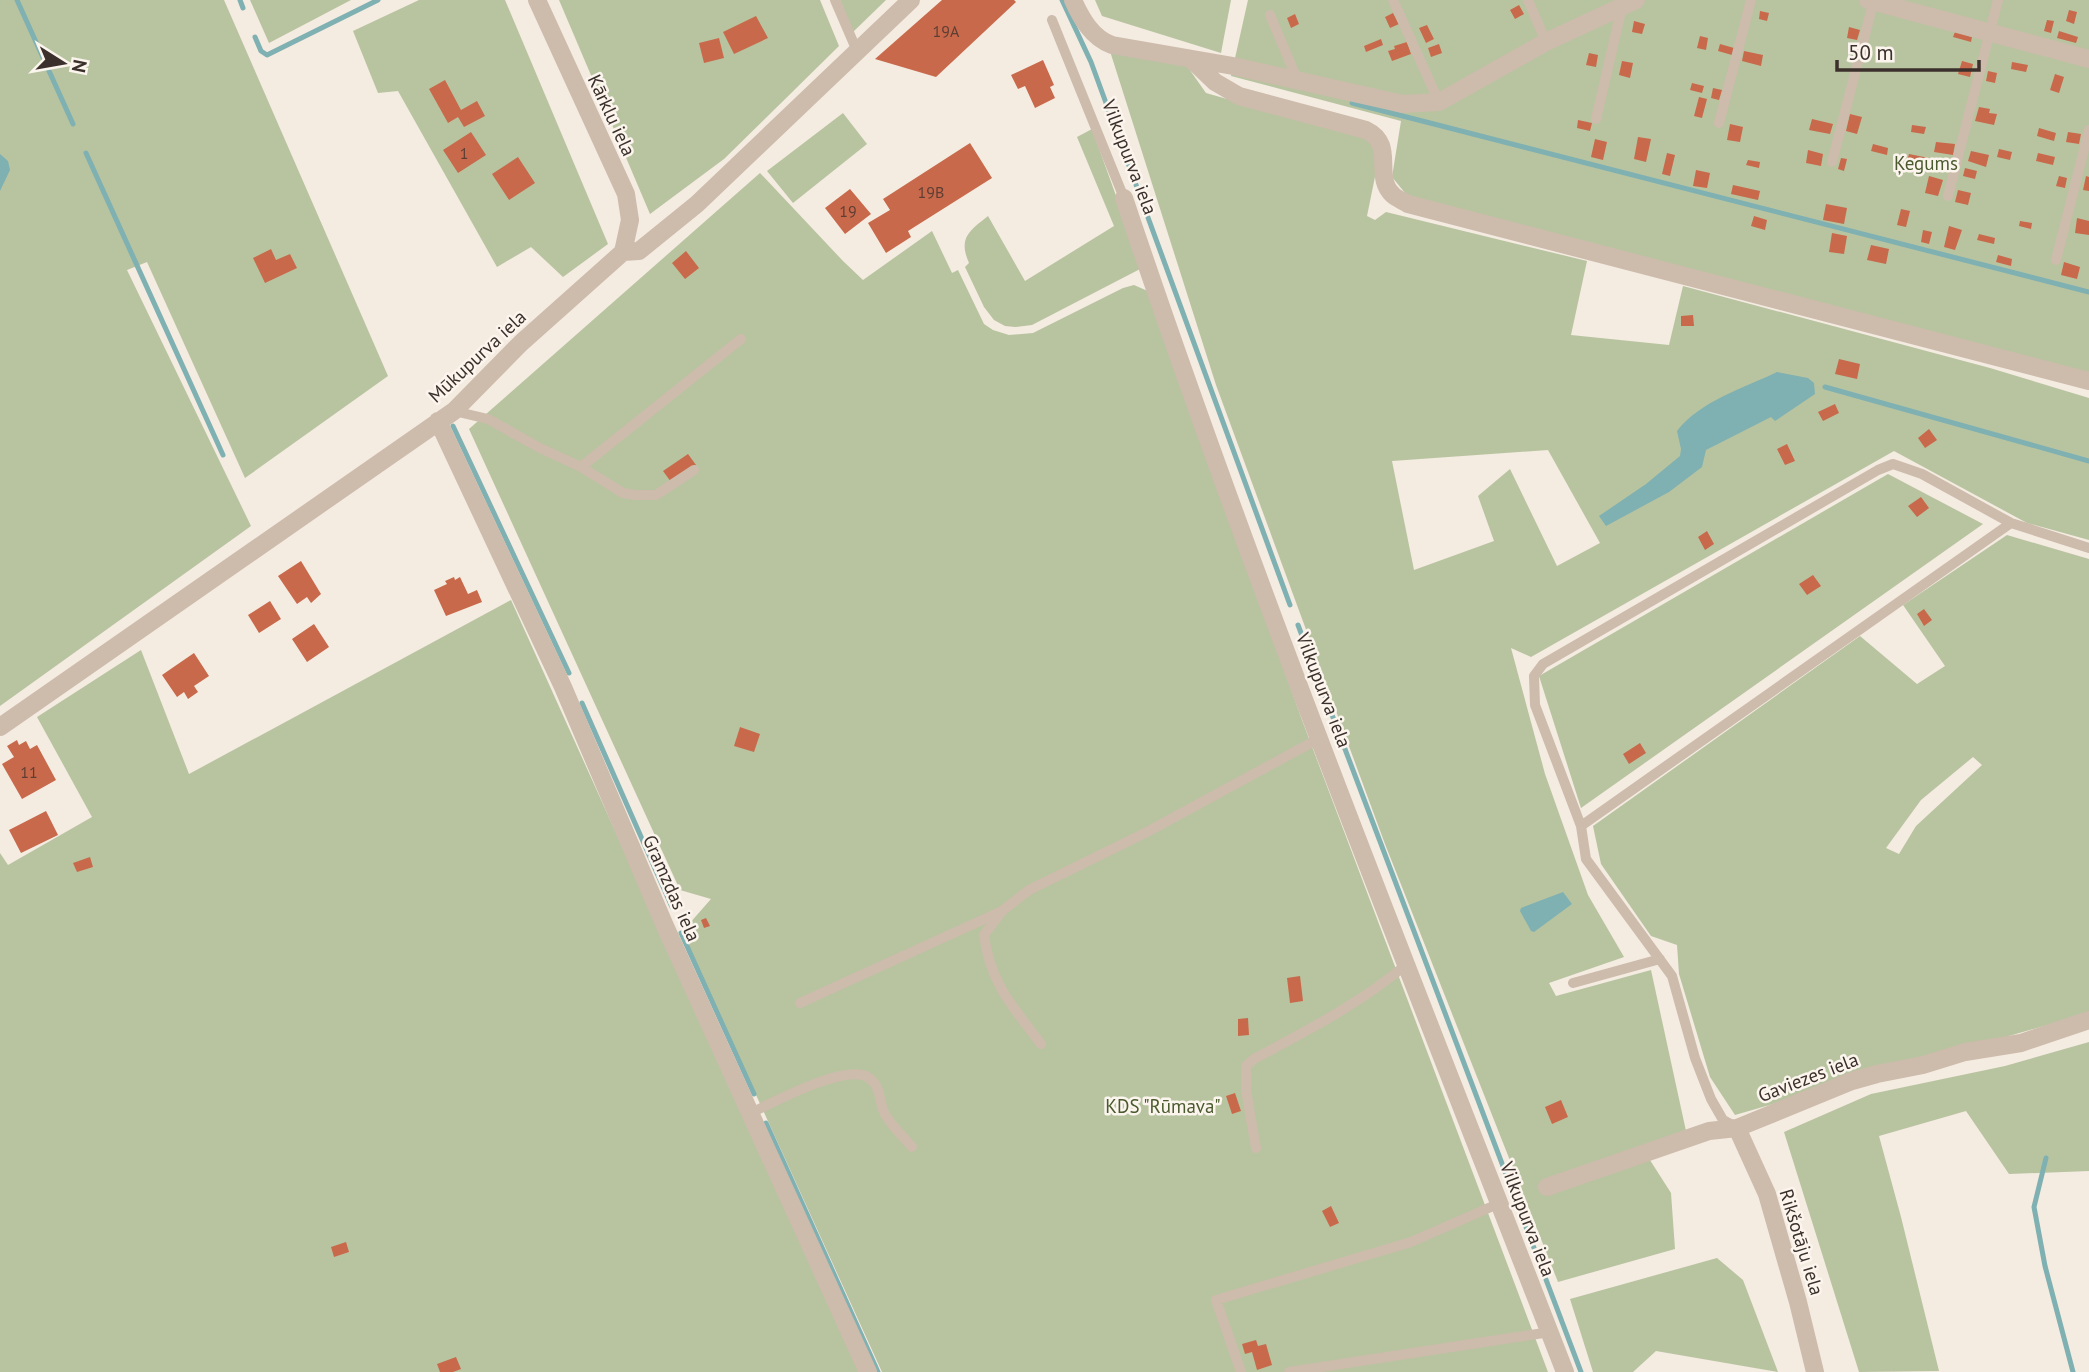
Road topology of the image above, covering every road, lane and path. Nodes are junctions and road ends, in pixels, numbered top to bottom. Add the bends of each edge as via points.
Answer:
1 (537, 0) edge
2 (835, 0) edge
3 (911, 0) edge
4 (1073, 0) edge
5 (1393, 0) edge
6 (1528, 0) edge
7 (1751, 0) edge
8 (1872, 0) edge
9 (1998, 0) edge
10 (1628, 2) edge
11 (1270, 15) dead end
12 (1052, 20) dead end
13 (1990, 33) junction
14 (1546, 43) junction
15 (857, 51) junction
16 (1191, 59) junction
17 (2089, 59) edge
18 (1297, 79) junction
19 (1439, 102) junction
20 (1596, 119) dead end
21 (1720, 123) dead end
22 (2089, 130) edge
23 (1832, 162) dead end
24 (1948, 196) dead end
25 (1124, 198) joint
26 (624, 252) junction
27 (2056, 260) dead end
28 (741, 339) dead end
29 (2089, 381) edge
30 (454, 411) junction
31 (438, 421) junction
32 (581, 467) junction
33 (694, 470) dead end
34 (2011, 523) junction
35 (2089, 548) edge
36 (0, 727) edge
37 (1320, 738) junction
38 (1581, 826) junction
39 (1002, 911) junction
40 (1660, 959) junction
41 (1407, 964) junction
42 (1573, 984) dead end
43 (800, 1003) dead end
44 (2089, 1020) edge
45 (1041, 1044) dead end
46 (751, 1113) junction
47 (1737, 1128) junction
48 (912, 1147) dead end
49 (1256, 1148) dead end
50 (1547, 1187) dead end
51 (1500, 1203) junction
52 (1550, 1332) junction
53 (868, 1372) edge
54 (1241, 1372) edge
55 (1289, 1372) edge
56 (1565, 1372) edge
57 (1815, 1372) edge

1 - 26 street, Kārklu iela via 626,194 630,220
2 - 15 lane
3 - 15 street, Mūkupurva iela
4 - 16 street via 1100,40
5 - 19 lane
6 - 14 lane
7 - 21 lane
8 - 13 street
8 - 23 lane
9 - 13 lane
10 - 14 street
10 - 20 lane
11 - 18 lane
12 - 25 lane, Vilkupurva iela
13 - 17 street
13 - 24 lane
14 - 19 street
15 - 26 street, Mūkupurva iela via 697,204 639,251
16 - 18 street
16 - 29 street via 1215,82 1239,96 1375,134 1382,144 1384,182 1392,195 1408,204
18 - 19 street via 1404,104
22 - 27 lane
25 - 37 street, Vilkupurva iela via 1185,379
26 - 30 street, Mūkupurva iela via 521,343
28 - 32 lane
30 - 31 street, Mūkupurva iela
30 - 32 lane via 488,419
31 - 36 street, Mūkupurva iela
31 - 46 street, Gramzdas iela via 563,687
32 - 33 lane via 614,489 635,495 656,495
34 - 35 lane
34 - 38 lane
34 - 38 lane via 1922,474 1893,464 1543,664 1534,676 1535,705
37 - 39 lane via 1029,890
37 - 41 street, Vilkupurva iela
38 - 40 lane via 1586,859
39 - 43 lane
39 - 45 lane via 984,935 985,949 998,986
40 - 42 lane
40 - 47 lane via 1672,976 1711,1099 1723,1120
41 - 49 lane via 1378,989 1246,1066
41 - 51 street, Vilkupurva iela
44 - 47 street, Gaviezes iela via 2021,1043 1865,1077
46 - 48 lane via 798,1091 849,1073 860,1074 870,1078 884,1113
46 - 53 street, Gramzdas iela
47 - 50 street, Gaviezes iela via 1709,1131
47 - 57 street, Rikšotāju iela via 1767,1194
51 - 52 street, Vilkupurva iela
51 - 54 lane via 1411,1242 1216,1300
52 - 55 lane
52 - 56 street, Vilkupurva iela

